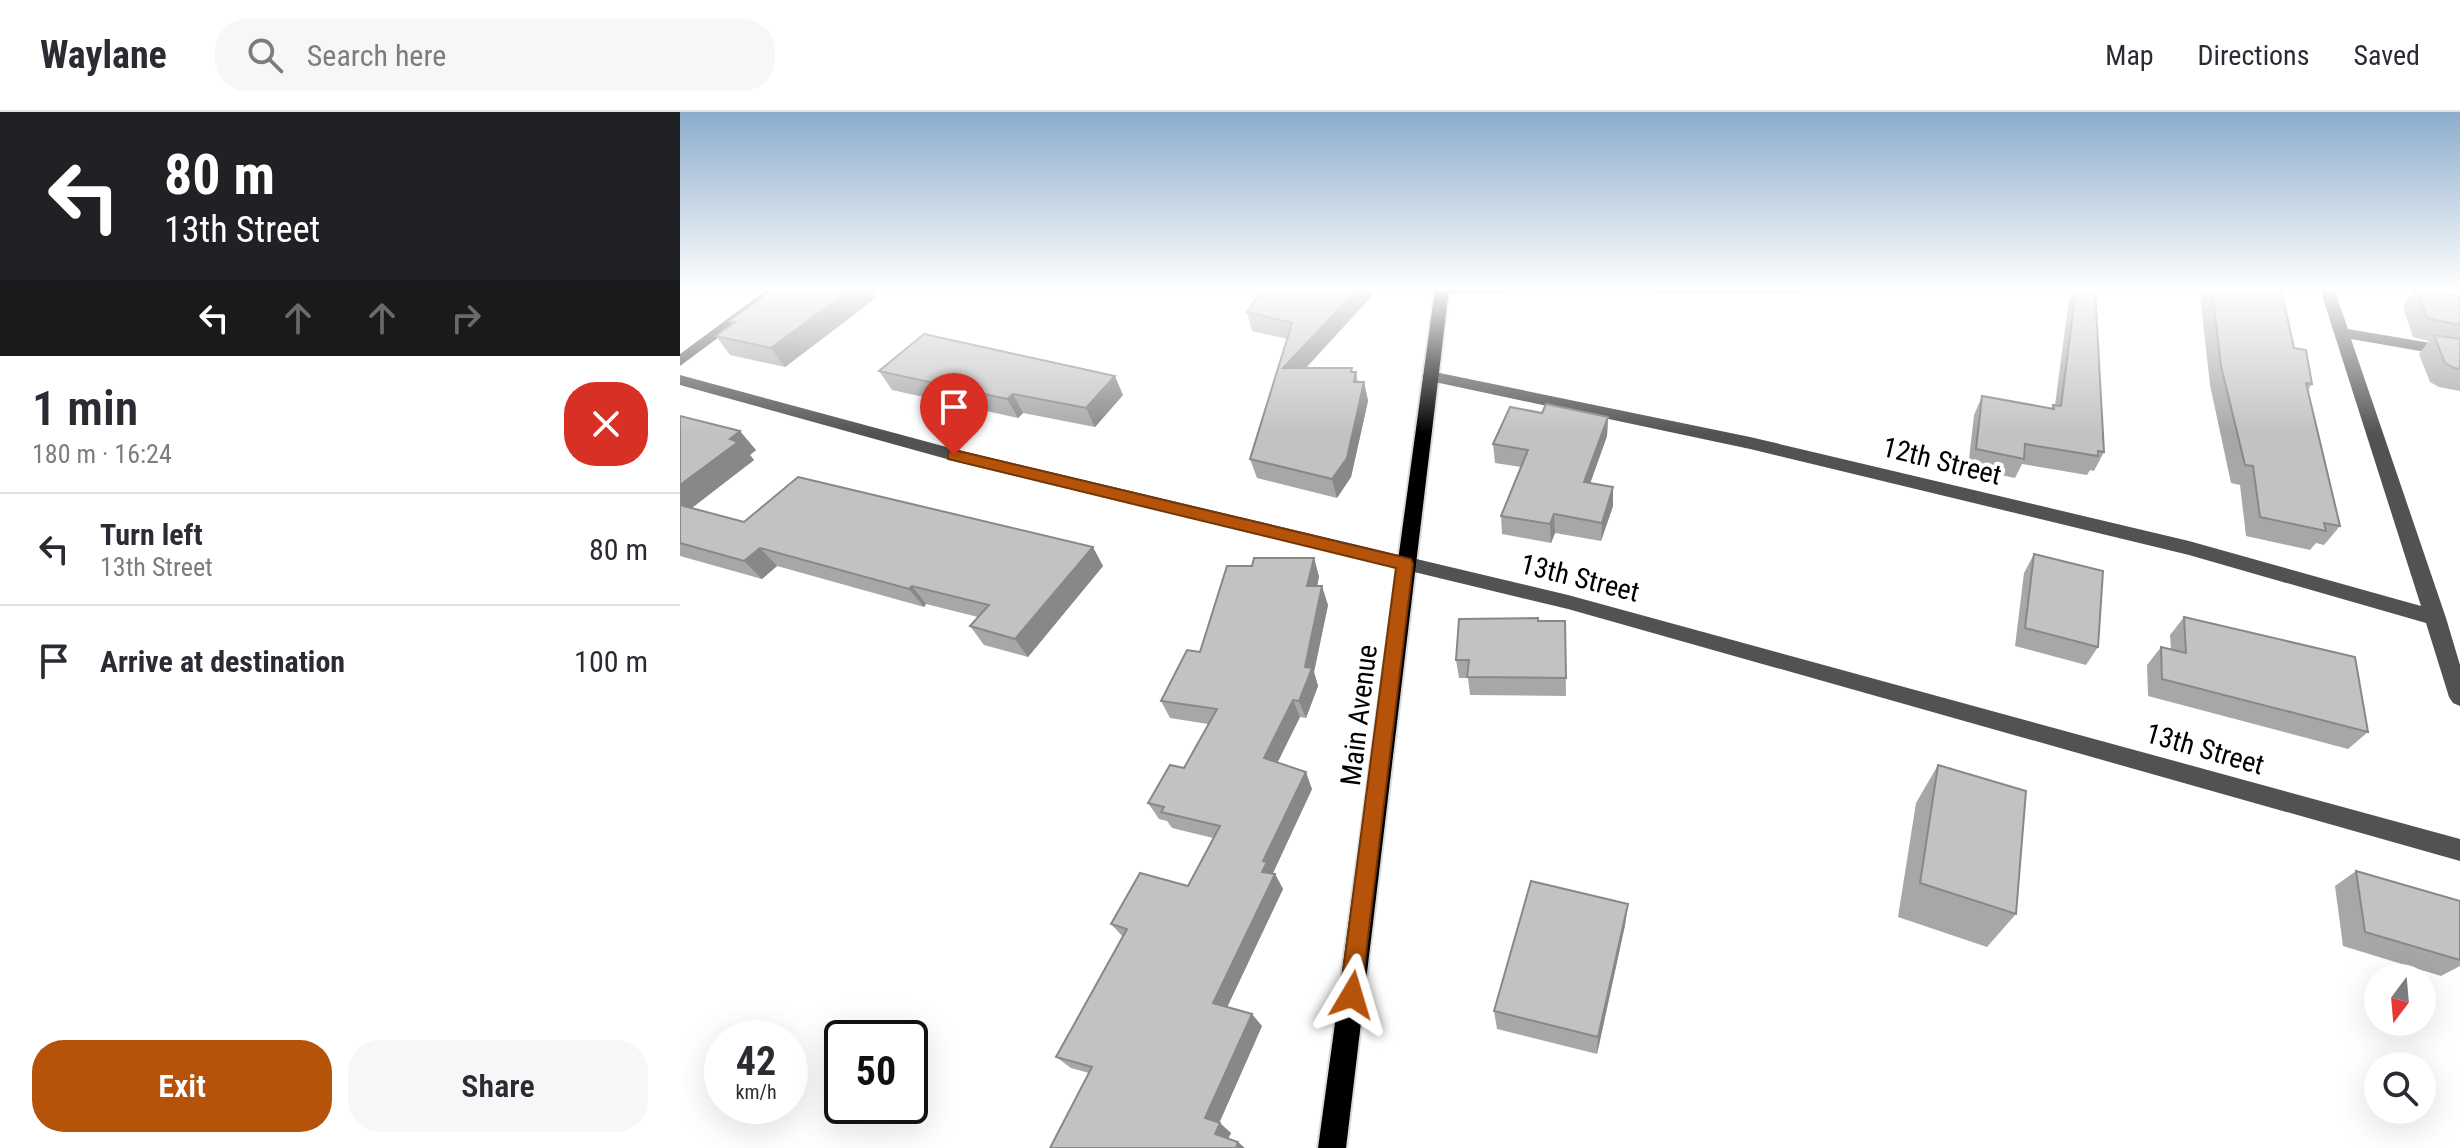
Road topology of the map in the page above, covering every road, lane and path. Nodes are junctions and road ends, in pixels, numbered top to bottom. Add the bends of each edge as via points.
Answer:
1 (712, 337) edge
2 (1435, 337) edge
3 (2344, 337) edge
4 (2368, 337) edge
5 (2460, 353) edge
6 (680, 361) edge
7 (1430, 376) junction
8 (680, 380) edge
9 (1405, 564) junction
10 (2436, 618) junction
11 (2460, 697) edge
12 (2460, 850) edge
13 (1332, 1148) edge

1 - 6 street
2 - 7 main road, Main Avenue
3 - 10 street
4 - 5 street
7 - 9 main road, Main Avenue
7 - 10 street, 12th Street via 1750,443 2189,548
8 - 9 street, 13th Street via 954,455
9 - 12 street, 13th Street via 1568,602
9 - 13 main road, Main Avenue
10 - 11 street

